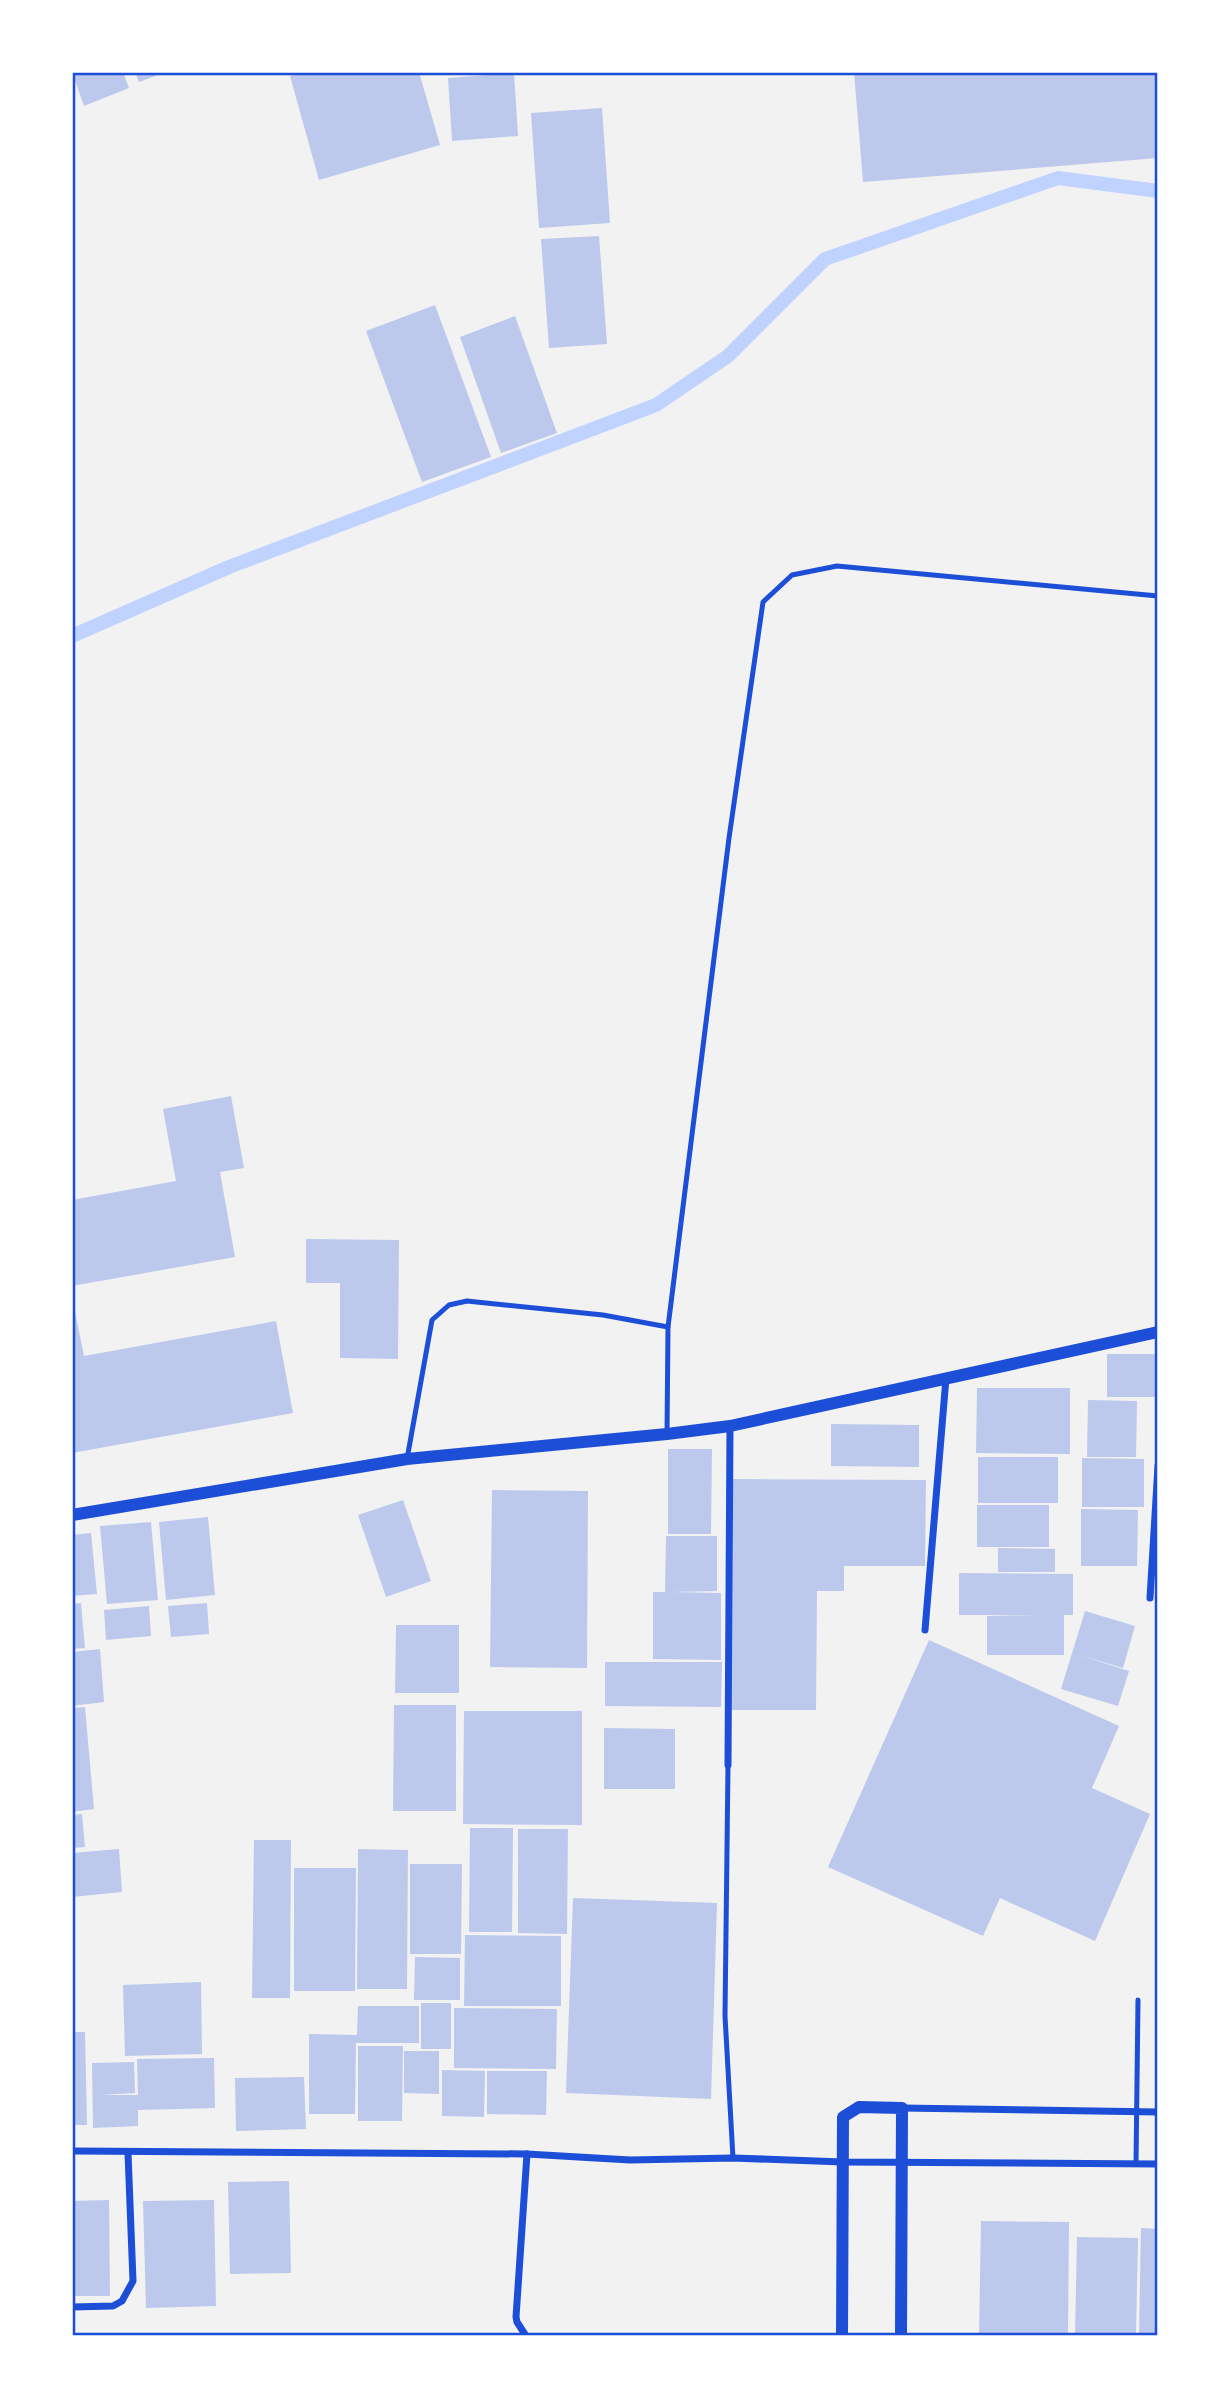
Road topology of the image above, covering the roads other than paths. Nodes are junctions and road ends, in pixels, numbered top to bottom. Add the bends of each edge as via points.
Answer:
1 (1158, 596) edge
2 (668, 1327) junction
3 (1158, 1332) edge
4 (946, 1378) junction
5 (730, 1426) junction
6 (667, 1434) junction
7 (407, 1459) junction
8 (1158, 1466) edge
9 (72, 1515) edge
10 (1150, 1598) dead end
11 (925, 1630) dead end
12 (728, 1765) joint
13 (1138, 2000) dead end
14 (902, 2108) junction
15 (1137, 2112) junction
16 (1158, 2112) edge
17 (75, 2151) dead end
18 (128, 2153) junction
19 (527, 2154) junction
20 (733, 2158) junction
21 (843, 2162) junction
22 (903, 2163) junction
23 (1136, 2164) junction
24 (1158, 2164) edge
25 (72, 2306) edge
26 (526, 2336) edge
27 (842, 2336) edge
28 (901, 2336) edge

1 - 2 lane via 837,565 792,575 763,602
2 - 6 lane
2 - 7 lane via 467,1301 449,1305 432,1320
3 - 4 street
4 - 5 street
4 - 11 street
5 - 6 street
5 - 12 street
6 - 7 street
7 - 9 street
8 - 10 street
12 - 20 lane via 725,2015
13 - 15 lane
14 - 15 street
14 - 21 street via 859,2107 848,2112
14 - 22 street
15 - 16 street
15 - 23 lane
17 - 18 street
18 - 19 street
18 - 25 street via 133,2281 122,2301 113,2306
19 - 20 street via 630,2160
19 - 26 street via 516,2317
20 - 21 street
21 - 22 street
21 - 27 street
22 - 23 street
22 - 28 street
23 - 24 street

